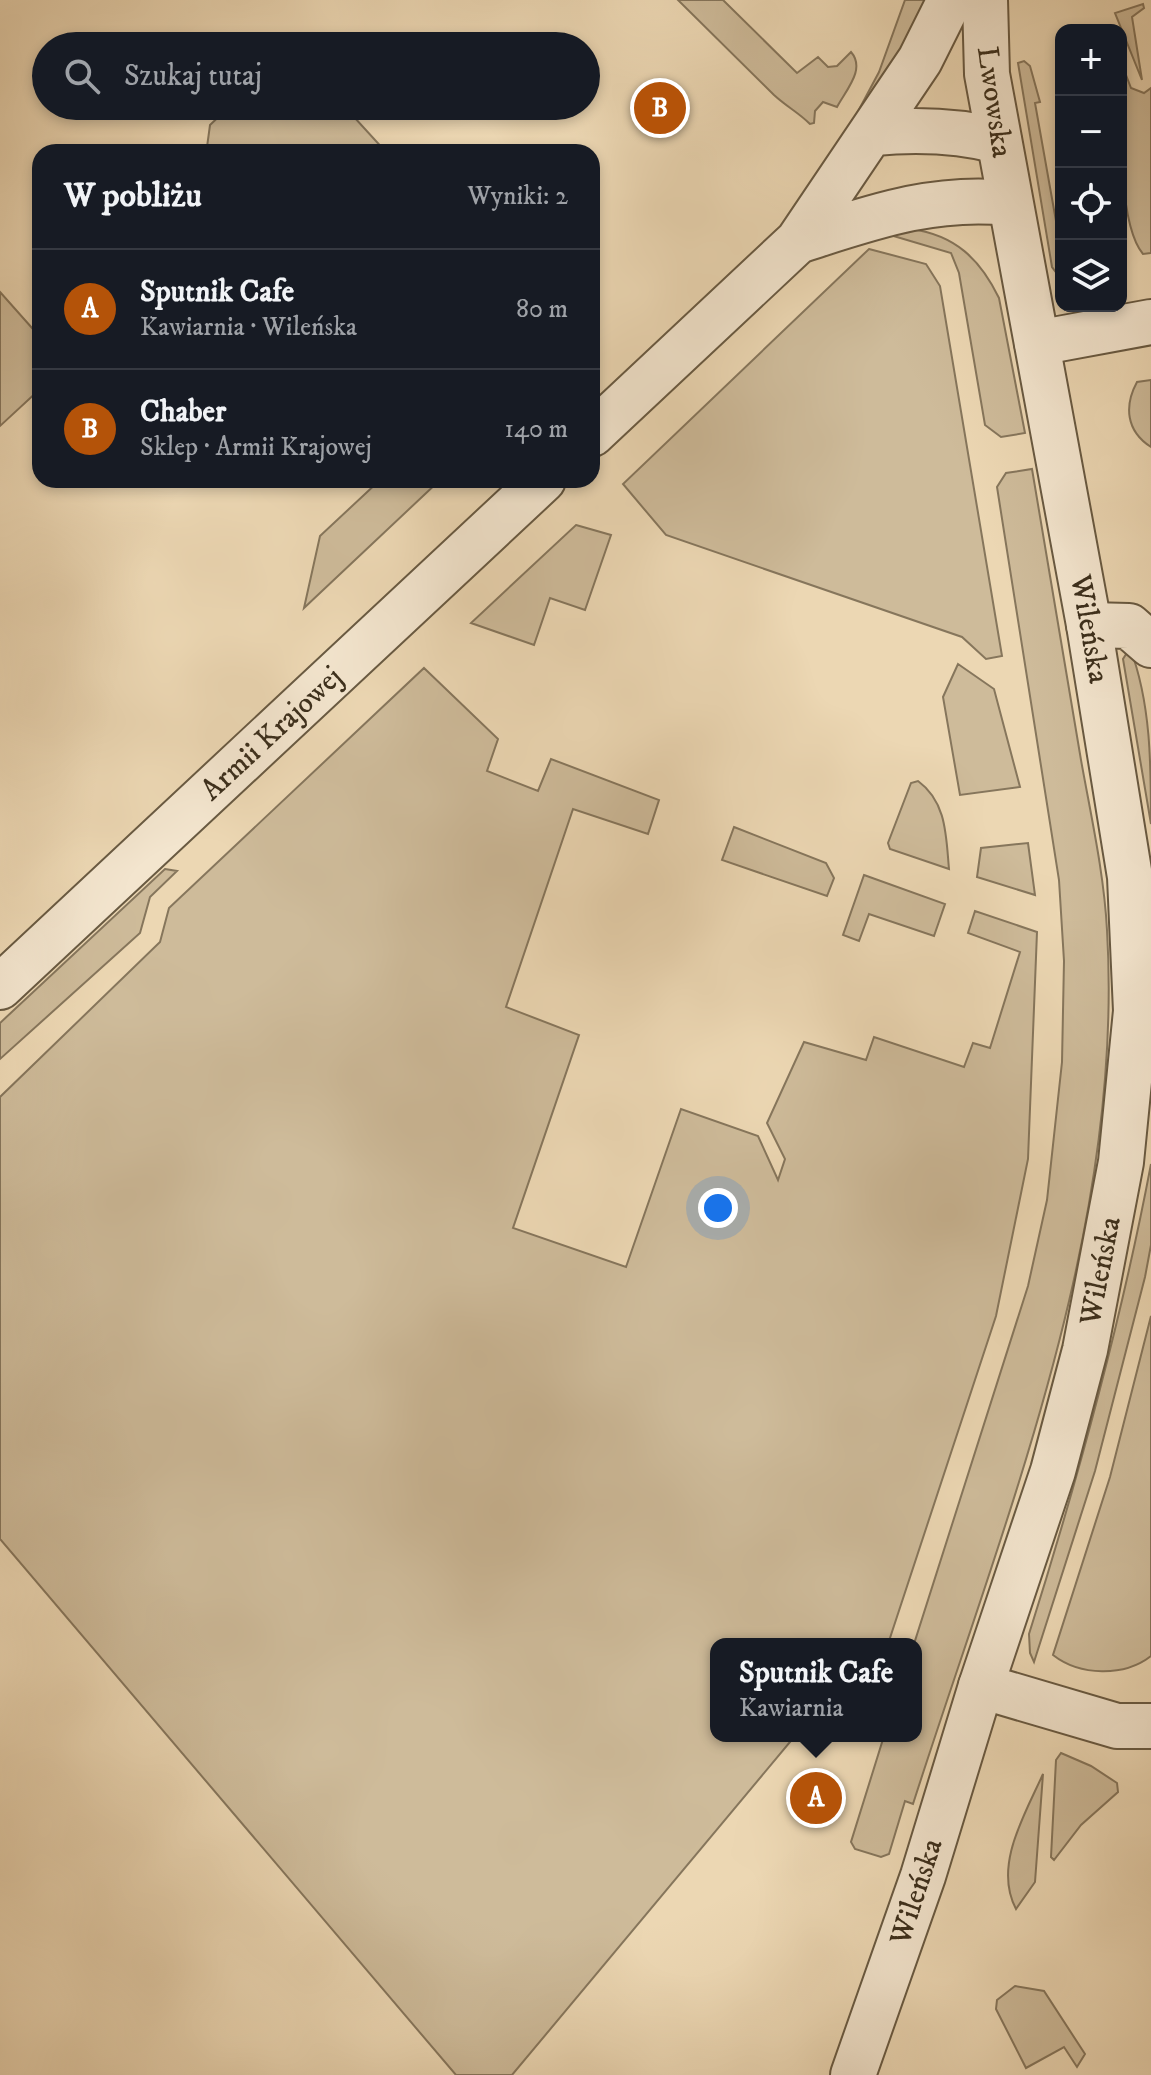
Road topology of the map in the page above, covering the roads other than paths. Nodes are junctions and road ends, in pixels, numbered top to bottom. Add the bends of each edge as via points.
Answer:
1 (950, 0) edge
2 (985, 0) edge
3 (874, 133) junction
4 (999, 141) junction
5 (1009, 203) junction
6 (798, 241) junction
7 (1151, 322) edge
8 (1037, 343) junction
9 (600, 427) edge
10 (534, 488) edge
11 (1089, 625) junction
12 (1151, 645) edge
13 (0, 987) edge
14 (981, 1686) junction
15 (1151, 1726) edge
16 (853, 2075) edge

1 - 3 street
2 - 4 street, Lwowska via 987,74
3 - 4 street via 965,132
3 - 6 street
4 - 5 street, Lwowska
5 - 6 street via 907,206
5 - 8 street, Wileńska
6 - 9 street
7 - 8 street
8 - 11 street, Wileńska
10 - 13 street, Armii Krajowej
11 - 12 street via 1129,626
11 - 14 street, Wileńska via 1130,877 1136,1011 1121,1162 1085,1350 1053,1471
14 - 15 street via 1117,1726
14 - 16 street, Wileńska

